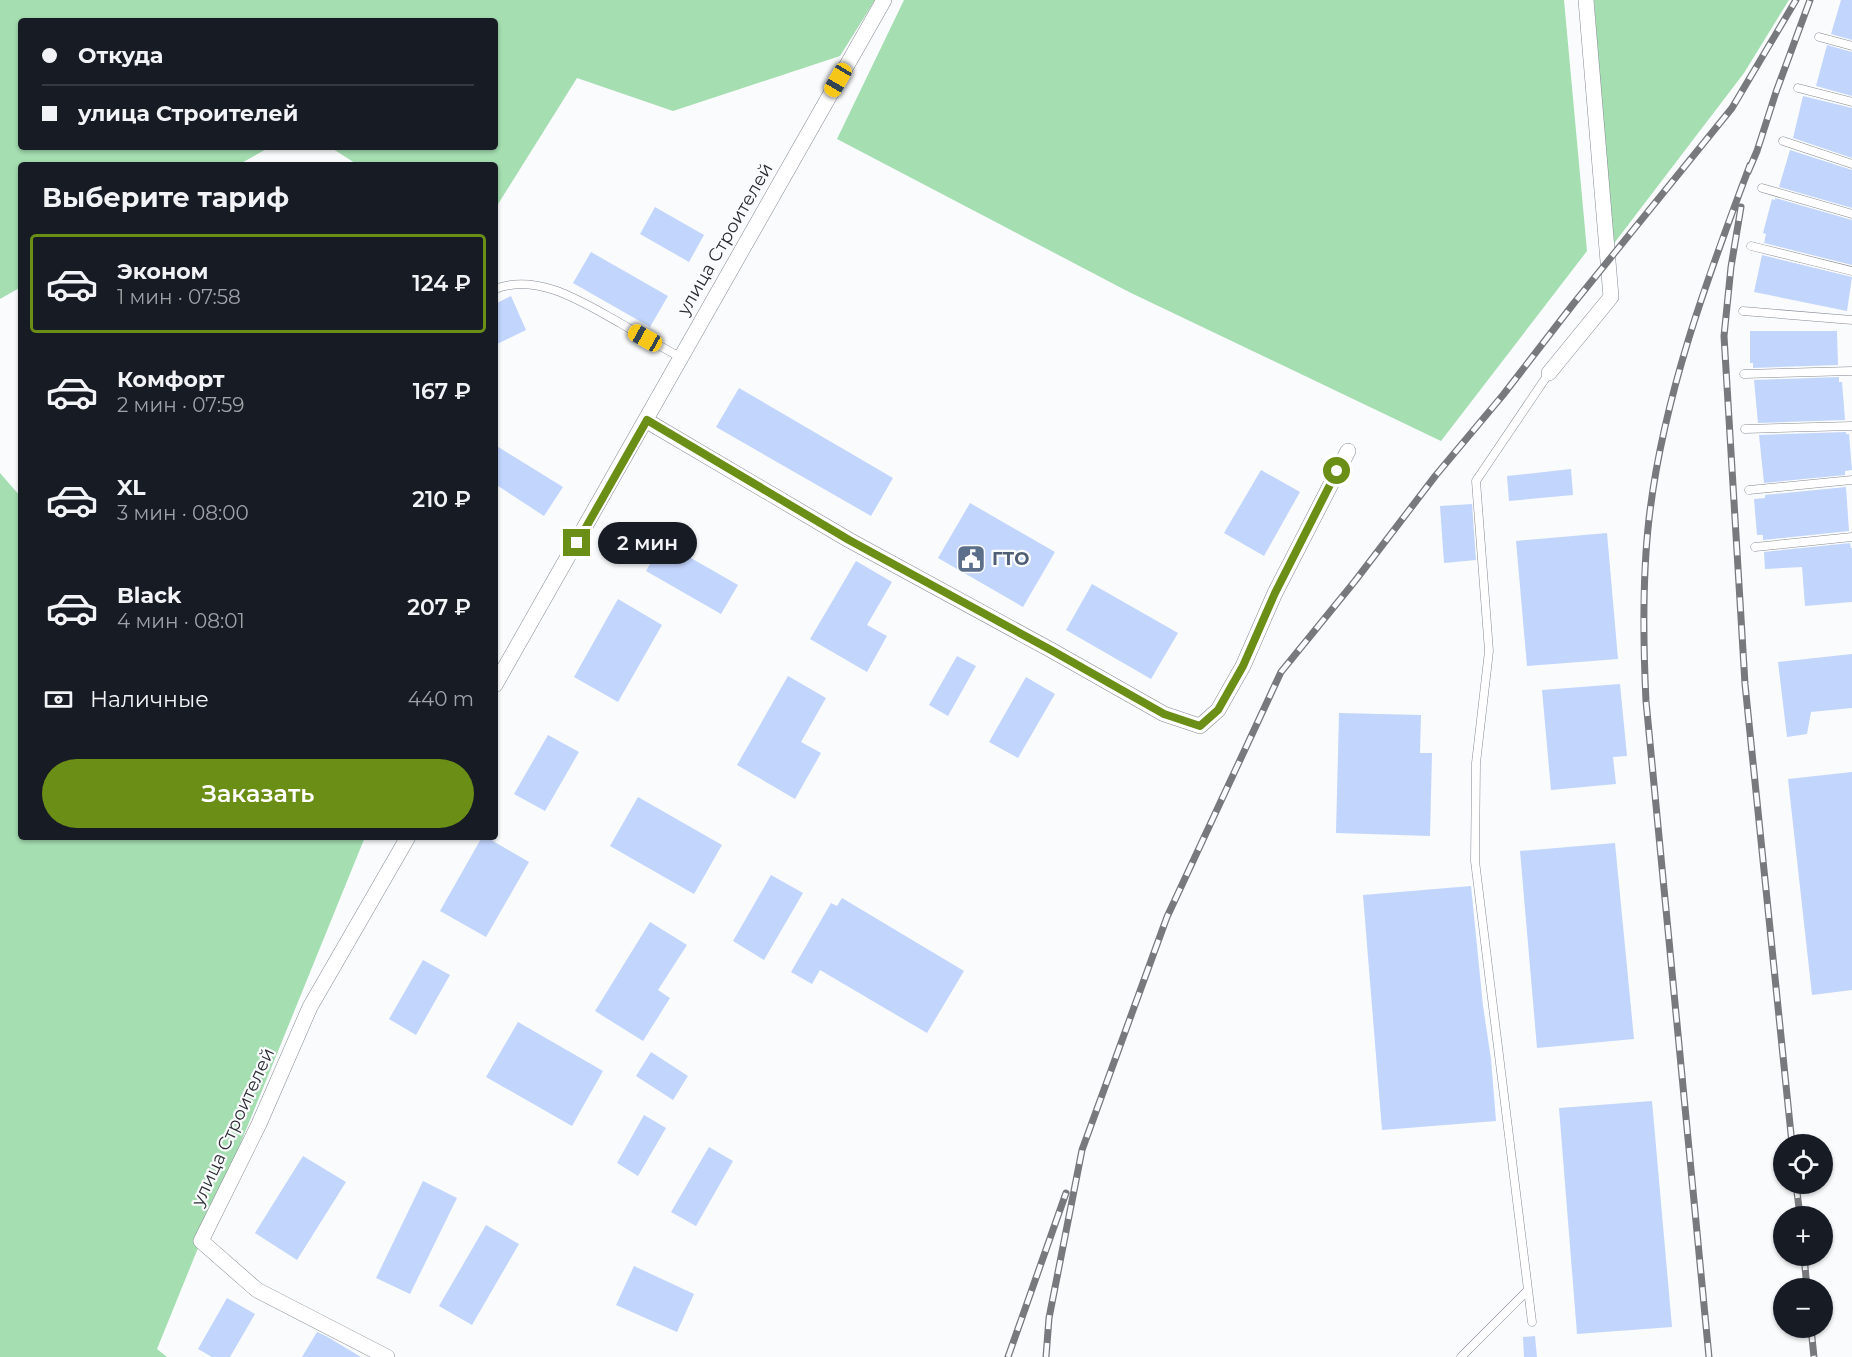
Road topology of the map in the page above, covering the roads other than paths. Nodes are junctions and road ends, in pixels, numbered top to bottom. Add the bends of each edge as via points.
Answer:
1 (884, 0) edge
2 (1586, 0) edge
3 (1820, 37) dead end
4 (1852, 46) edge
5 (1798, 88) dead end
6 (1852, 102) edge
7 (1783, 141) dead end
8 (1852, 164) edge
9 (1762, 188) dead end
10 (1852, 214) edge
11 (1751, 246) dead end
12 (1852, 271) edge
13 (498, 288) edge
14 (1743, 311) dead end
15 (1852, 320) edge
16 (680, 357) junction
17 (1852, 371) edge
18 (1548, 373) joint
19 (1744, 374) dead end
20 (647, 420) junction
21 (1852, 426) edge
22 (1745, 429) dead end
23 (1348, 451) dead end
24 (1852, 480) edge
25 (1749, 490) dead end
26 (1852, 537) edge
27 (1755, 547) dead end
28 (498, 680) edge
29 (406, 840) edge
30 (1528, 1290) junction
31 (1532, 1322) dead end
32 (387, 1357) edge
33 (1461, 1357) edge

1 - 16 street, улица Строителей
2 - 18 street via 1611,297
3 - 4 lane
5 - 6 lane
7 - 8 lane
9 - 10 lane
11 - 12 lane
13 - 16 lane via 523,284 567,295
14 - 15 lane
16 - 20 street, улица Строителей
17 - 19 lane
18 - 30 lane via 1476,481 1489,651 1476,763 1475,861
20 - 23 street via 859,546 1164,714 1200,726 1218,710 1243,666 1275,593
20 - 28 street, улица Строителей
21 - 22 lane
24 - 25 lane
26 - 27 lane
29 - 32 street, улица Строителей via 310,1007 259,1124 201,1241 257,1290
30 - 31 lane
30 - 33 lane

